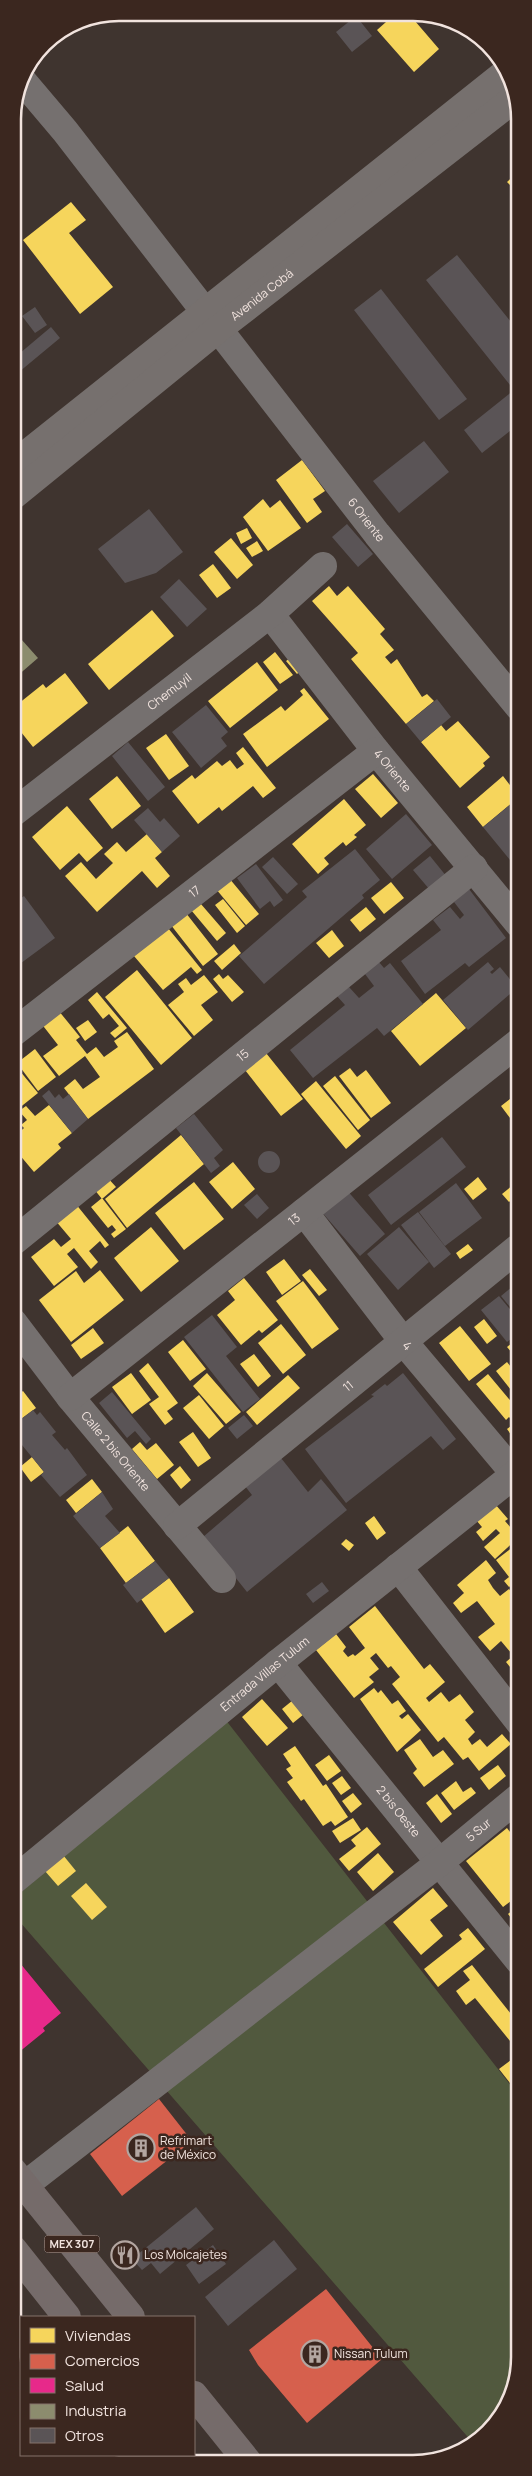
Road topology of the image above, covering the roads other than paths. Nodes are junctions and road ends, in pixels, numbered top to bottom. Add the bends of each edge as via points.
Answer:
1 (501, 77) edge
2 (28, 86) edge
3 (509, 102) edge
4 (409, 165) junction
5 (211, 321) junction
6 (21, 459) edge
7 (21, 488) edge
8 (323, 566) dead end
9 (270, 614) junction
10 (511, 697) edge
11 (376, 751) junction
12 (21, 807) edge
13 (474, 868) junction
14 (511, 914) edge
15 (21, 1027) edge
16 (511, 1048) edge
17 (304, 1212) junction
18 (21, 1236) edge
19 (511, 1253) edge
20 (21, 1333) edge
21 (403, 1341) junction
22 (70, 1397) junction
23 (511, 1467) edge
24 (511, 1480) edge
25 (177, 1526) junction
26 (398, 1567) junction
27 (222, 1579) dead end
28 (278, 1663) junction
29 (511, 1712) edge
30 (511, 1804) edge
31 (439, 1863) junction
32 (21, 1874) edge
33 (511, 1951) edge
34 (21, 2176) edge
35 (21, 2180) edge
36 (21, 2259) edge
37 (66, 2316) edge
38 (130, 2316) edge
39 (195, 2396) edge
40 (242, 2455) edge

1 - 4 main road, Avenida Cobá
2 - 5 street, 6 Oriente
3 - 4 main road, Avenida Cobá
4 - 5 main road, Avenida Cobá
5 - 6 main road, Avenida Cobá
5 - 7 main road, Avenida Cobá
5 - 10 street, 6 Oriente via 371,526
8 - 9 street, Chemuyil
9 - 11 street, 4 Oriente
9 - 12 street, Chemuyil
11 - 13 street, 4 Oriente
11 - 15 street, 17
13 - 14 street, 4 Oriente
13 - 18 street, 15
16 - 17 street, 13
17 - 21 street, 4
17 - 22 street, 13
19 - 21 street, 11
20 - 22 street, Calle 2 bis Oriente
21 - 23 street, 4
21 - 25 street, 11
22 - 25 street, Calle 2 bis Oriente
24 - 26 street, Entrada Villas Tulum
25 - 27 street, Calle 2 bis Oriente
26 - 28 street, Entrada Villas Tulum
26 - 29 street
28 - 31 street, 2 bis Oeste
28 - 32 street, Entrada Villas Tulum
30 - 31 street, 5 Sur
31 - 33 street, 2 bis Oeste
31 - 34 street, 5 Sur
35 - 38 highway, MEX 307
36 - 37 highway
39 - 40 highway

